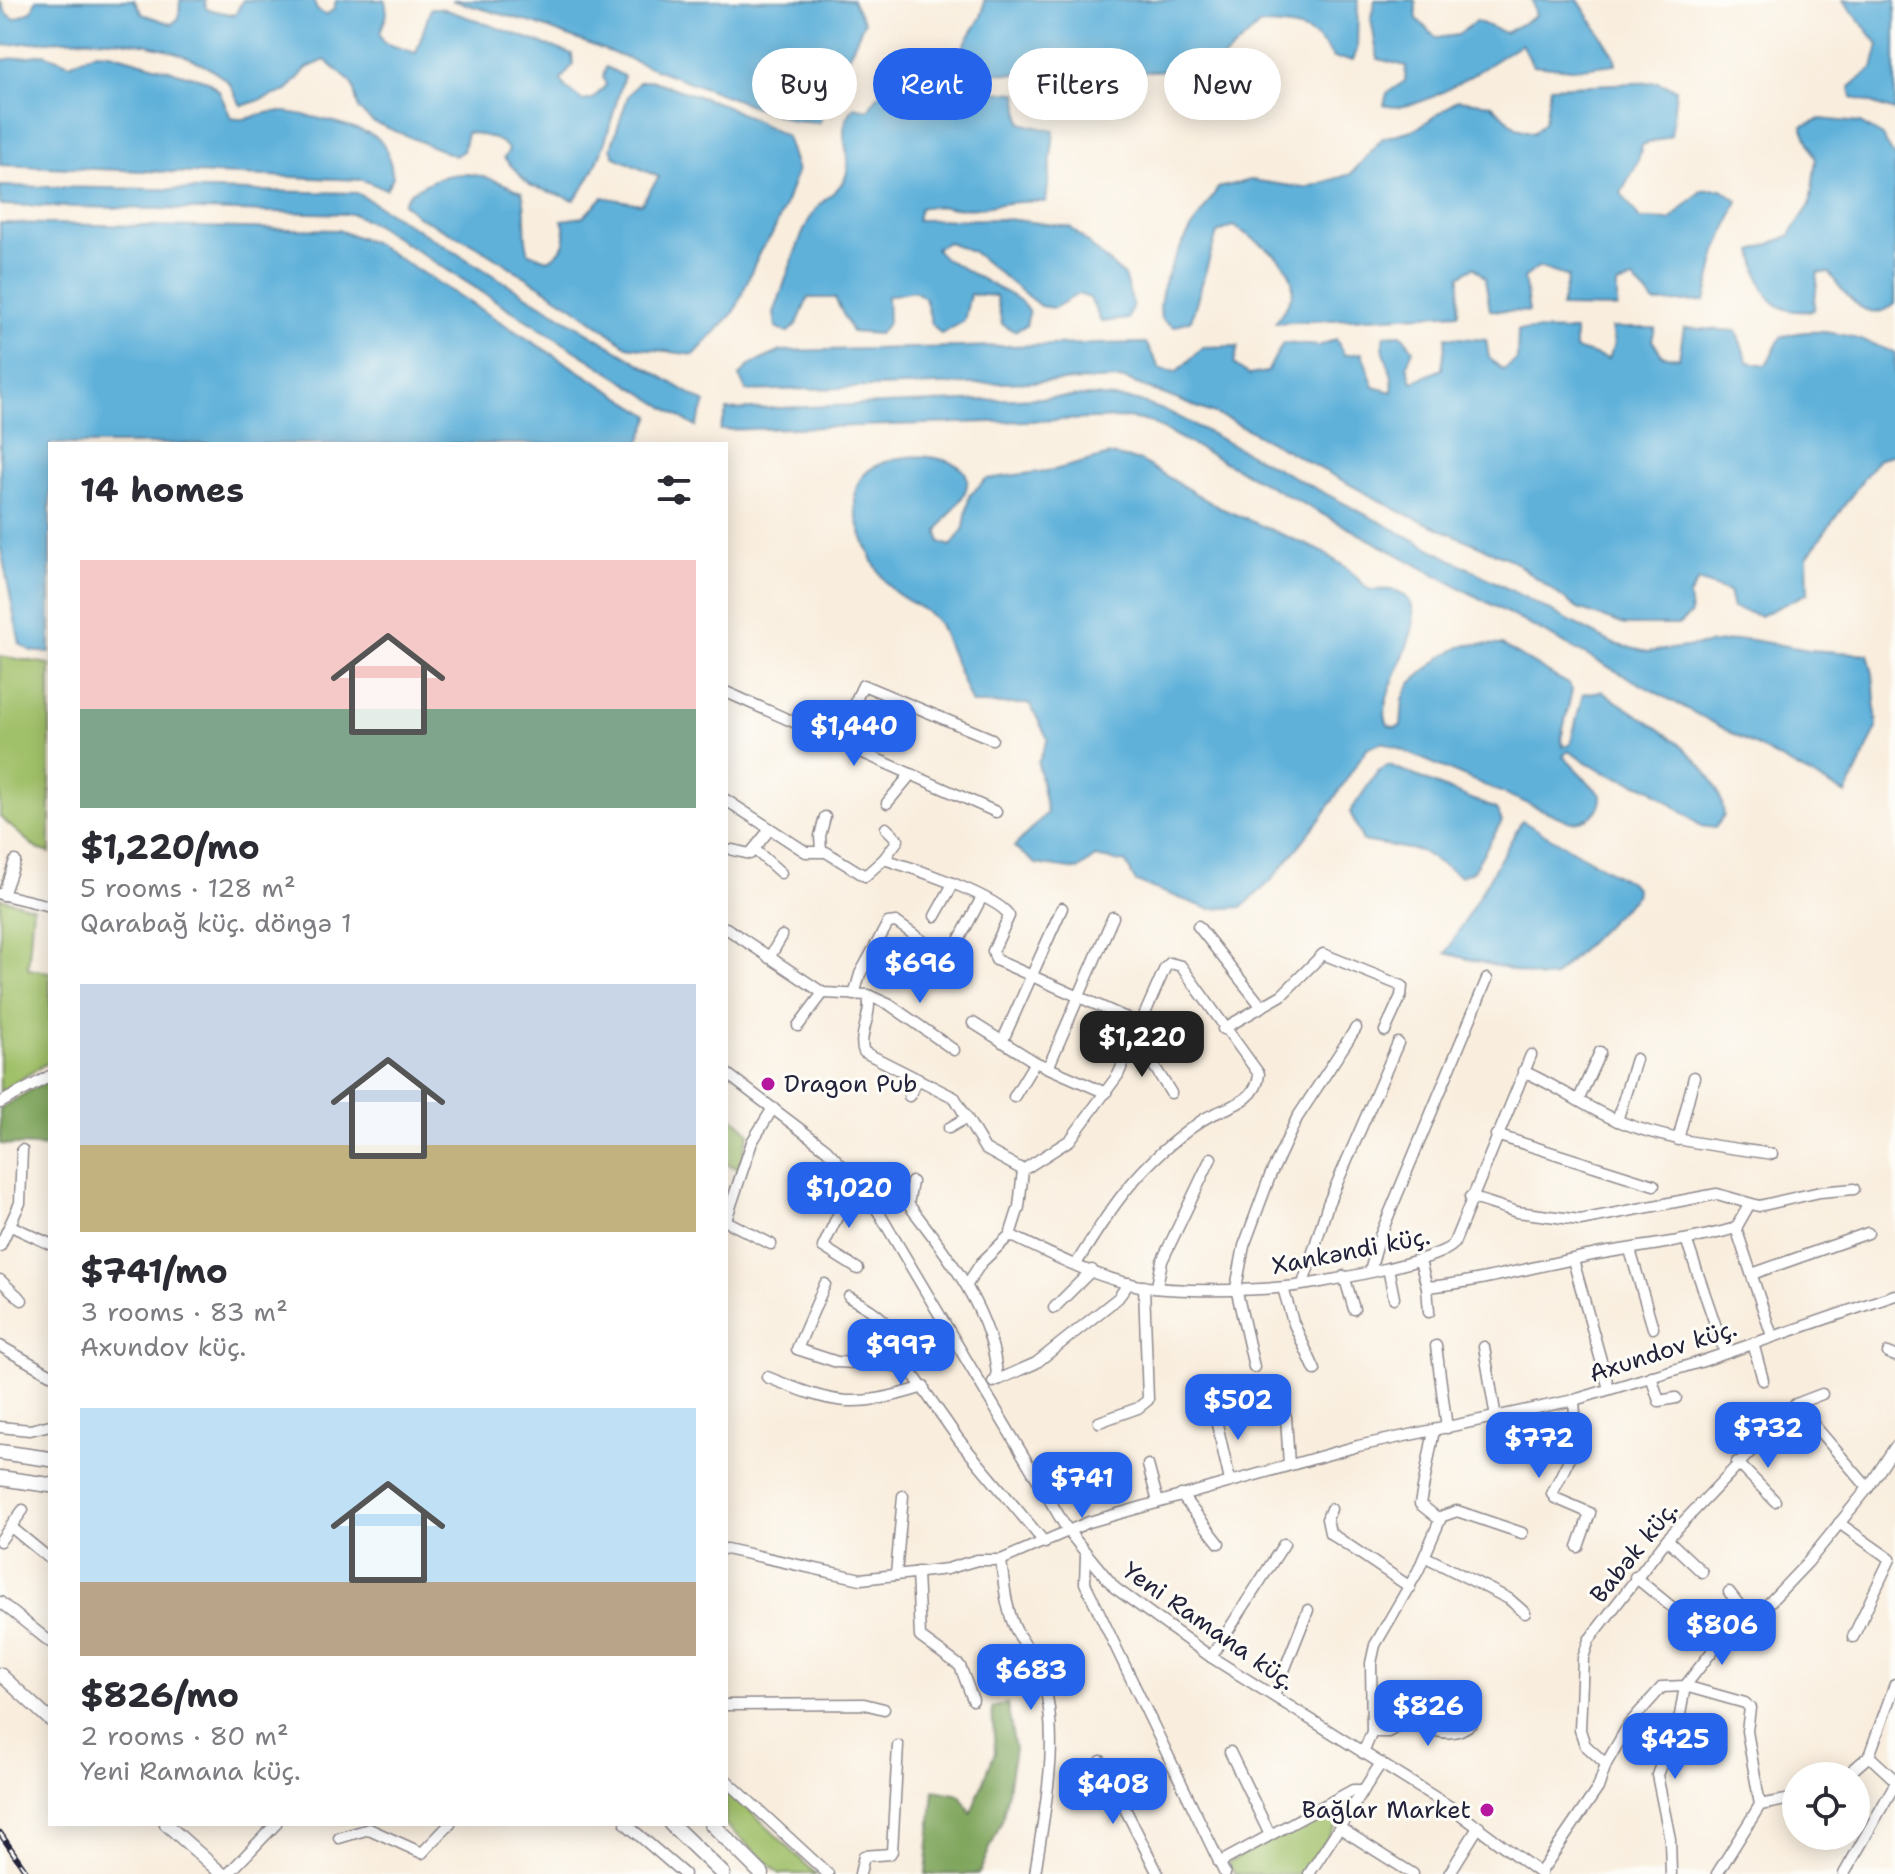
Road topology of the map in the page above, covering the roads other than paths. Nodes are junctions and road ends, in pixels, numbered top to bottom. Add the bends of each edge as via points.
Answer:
1 (728, 693) edge
2 (992, 739) dead end
3 (837, 741) junction
4 (911, 774) junction
5 (728, 801) edge
6 (887, 803) dead end
7 (996, 812) dead end
8 (825, 817) dead end
9 (886, 828) dead end
10 (770, 829) junction
11 (754, 849) junction
12 (733, 850) dead end
13 (821, 851) junction
14 (884, 859) junction
15 (15, 861) dead end
16 (781, 873) dead end
17 (953, 884) junction
18 (1, 894) edge
19 (982, 897) junction
20 (48, 906) edge
21 (1062, 908) dead end
22 (935, 916) dead end
23 (1113, 917) dead end
24 (1198, 926) dead end
25 (728, 929) edge
26 (782, 936) dead end
27 (923, 941) dead end
28 (950, 957) dead end
29 (769, 958) junction
30 (1033, 977) junction
31 (1487, 979) dead end
32 (823, 993) junction
33 (854, 995) junction
34 (868, 995) junction
35 (1079, 997) junction
36 (1262, 1007) junction
37 (973, 1023) dead end
38 (1140, 1024) junction
39 (798, 1026) dead end
40 (1356, 1028) dead end
41 (1223, 1029) junction
42 (1385, 1031) dead end
43 (1002, 1042) junction
44 (1133, 1042) junction
45 (1398, 1043) dead end
46 (954, 1050) dead end
47 (1600, 1052) dead end
48 (1531, 1055) dead end
49 (1636, 1059) dead end
50 (1035, 1062) junction
51 (1048, 1068) junction
52 (1523, 1071) junction
53 (728, 1074) edge
54 (48, 1077) edge
55 (1694, 1077) dead end
56 (918, 1078) junction
57 (1106, 1093) junction
58 (1171, 1093) dead end
59 (909, 1096) dead end
60 (1014, 1097) dead end
61 (1579, 1099) junction
62 (0, 1103) edge
63 (773, 1108) junction
64 (966, 1118) junction
65 (1617, 1121) junction
66 (949, 1128) dead end
67 (1496, 1135) junction
68 (1678, 1140) junction
69 (22, 1150) dead end
70 (1772, 1154) dead end
71 (1211, 1158) dead end
72 (1023, 1170) junction
73 (912, 1182) dead end
74 (1654, 1185) dead end
75 (1854, 1189) dead end
76 (866, 1191) junction
77 (1470, 1197) junction
78 (1749, 1205) junction
79 (728, 1215) edge
80 (728, 1222) edge
81 (11, 1226) junction
82 (1736, 1228) junction
83 (1868, 1233) dead end
84 (1010, 1235) junction
85 (1687, 1242) junction
86 (48, 1243) edge
87 (771, 1244) dead end
88 (0, 1246) edge
89 (1630, 1250) junction
90 (1573, 1260) junction
91 (1420, 1261) junction
92 (1076, 1264) junction
93 (1388, 1268) junction
94 (858, 1269) dead end
95 (1092, 1270) junction
96 (1370, 1271) junction
97 (1752, 1274) junction
98 (1344, 1276) junction
99 (0, 1280) edge
100 (968, 1283) junction
101 (1129, 1283) junction
102 (825, 1284) dead end
103 (1303, 1284) junction
104 (1144, 1286) junction
105 (1157, 1286) junction
106 (1427, 1287) junction
107 (1236, 1288) junction
108 (1283, 1288) junction
109 (1895, 1295) edge
110 (849, 1297) dead end
111 (1394, 1298) dead end
112 (22, 1300) dead end
113 (1054, 1308) dead end
114 (1354, 1309) dead end
115 (1429, 1312) dead end
116 (1653, 1328) dead end
117 (1772, 1336) junction
118 (1753, 1343) junction
119 (0, 1346) edge
120 (1436, 1346) dead end
121 (1484, 1347) dead end
122 (1725, 1353) junction
123 (901, 1366) junction
124 (1254, 1367) dead end
125 (1315, 1370) dead end
126 (48, 1373) edge
127 (1651, 1376) junction
128 (767, 1377) dead end
129 (997, 1380) junction
130 (1763, 1380) dead end
131 (924, 1387) junction
132 (984, 1387) junction
133 (1609, 1389) junction
134 (1822, 1394) dead end
135 (1676, 1398) dead end
136 (1574, 1400) junction
137 (1796, 1404) junction
138 (1214, 1411) dead end
139 (1286, 1417) dead end
140 (1496, 1418) junction
141 (1099, 1422) dead end
142 (48, 1426) edge
143 (0, 1427) edge
144 (1447, 1428) junction
145 (1434, 1430) junction
146 (1895, 1447) edge
147 (0, 1452) edge
148 (48, 1459) edge
149 (1737, 1462) junction
150 (1148, 1465) dead end
151 (1289, 1465) junction
152 (0, 1478) edge
153 (1230, 1481) junction
154 (48, 1485) edge
155 (1868, 1488) junction
156 (1181, 1495) junction
157 (903, 1496) dead end
158 (1775, 1501) dead end
159 (1158, 1502) junction
160 (1331, 1509) dead end
161 (23, 1510) dead end
162 (1440, 1517) junction
163 (1839, 1523) junction
164 (11, 1527) junction
165 (1068, 1531) junction
166 (1522, 1533) dead end
167 (1667, 1539) junction
168 (0, 1541) edge
169 (1045, 1543) junction
170 (1219, 1543) dead end
171 (1284, 1544) dead end
172 (1578, 1547) dead end
173 (728, 1549) edge
174 (1086, 1555) junction
175 (48, 1557) edge
176 (1426, 1557) junction
177 (1001, 1560) junction
178 (917, 1572) junction
179 (1702, 1572) dead end
180 (896, 1575) junction
181 (1635, 1577) junction
182 (1890, 1577) edge
183 (1410, 1587) junction
184 (1729, 1592) dead end
185 (0, 1602) edge
186 (1308, 1610) dead end
187 (1525, 1613) dead end
188 (1684, 1617) dead end
189 (1752, 1621) junction
190 (1853, 1637) dead end
191 (48, 1640) edge
192 (1211, 1657) junction
193 (0, 1674) edge
194 (1895, 1684) edge
195 (1685, 1686) junction
196 (1274, 1696) junction
197 (973, 1700) dead end
198 (728, 1705) edge
199 (884, 1709) dead end
200 (48, 1718) edge
201 (1472, 1723) dead end
202 (1372, 1732) junction
203 (898, 1746) dead end
204 (1230, 1752) dead end
205 (1363, 1753) junction
206 (1869, 1756) junction
207 (1101, 1761) dead end
208 (1862, 1762) edge
209 (1381, 1763) junction
210 (1606, 1764) junction
211 (728, 1782) edge
212 (1895, 1782) edge
213 (1364, 1790) junction
214 (1782, 1801) edge
215 (1760, 1805) junction
216 (168, 1826) edge
217 (274, 1826) edge
218 (448, 1826) edge
219 (628, 1826) edge
220 (673, 1826) edge
221 (714, 1826) edge
222 (1479, 1826) junction
223 (1340, 1828) junction
224 (1270, 1835) junction
225 (339, 1838) dead end
226 (1219, 1863) junction
227 (1540, 1873) edge
228 (222, 1874) edge
229 (228, 1874) edge
230 (684, 1874) edge
231 (721, 1874) edge
232 (762, 1874) edge
233 (828, 1874) edge
234 (860, 1874) edge
235 (1035, 1874) edge
236 (1158, 1874) edge
237 (1225, 1874) edge
238 (1310, 1874) edge
239 (1413, 1874) edge
240 (1449, 1874) edge
241 (1671, 1874) edge
242 (1717, 1874) edge
243 (1844, 1874) edge

1 - 3 street
2 - 3 street via 863,685
3 - 4 street
4 - 6 street
4 - 7 street
5 - 10 street
8 - 13 street
9 - 14 street via 898,840
10 - 11 street
10 - 13 street via 812,855
11 - 12 street via 747,855
11 - 16 street
13 - 14 street via 865,876
14 - 17 street
15 - 18 street
17 - 19 street
17 - 22 street
18 - 20 street
19 - 28 street
19 - 30 street via 1008,913 993,956
21 - 30 street
23 - 35 street
24 - 36 street
25 - 29 street
26 - 29 street
27 - 33 street via 896,922 888,923
29 - 32 street
30 - 35 street
30 - 43 street
31 - 96 street
32 - 33 street
32 - 39 street
33 - 34 street
34 - 46 street
34 - 56 street via 861,1048
35 - 38 street
35 - 51 street
36 - 41 street
36 - 42 street via 1295,984 1323,954 1402,986
37 - 43 street
38 - 41 street via 1165,968 1176,963
38 - 44 street
40 - 107 street via 1297,1118 1270,1176 1247,1237
41 - 92 street via 1259,1074 1256,1086 1243,1102 1219,1109 1186,1131 1132,1180
43 - 50 street
44 - 57 street
44 - 58 street via 1144,1050
45 - 103 street via 1328,1204
47 - 61 street
48 - 52 street, Xankəndi küç.
49 - 65 street
50 - 51 street
50 - 60 street
51 - 57 street
52 - 61 street
52 - 67 street, Xankəndi küç.
53 - 63 street, Yeni Ramana küç.
54 - 62 street
55 - 68 street
56 - 59 street
56 - 64 street via 955,1098
57 - 72 street via 1070,1140
61 - 65 street
63 - 76 street, Yeni Ramana küç. via 826,1149
63 - 79 street via 752,1142
64 - 66 street
64 - 72 street via 990,1154
65 - 68 street
67 - 74 street
67 - 77 street, Xankəndi küç.
68 - 70 street
69 - 81 street via 20,1203
71 - 105 street via 1162,1261
72 - 84 street
73 - 100 street via 908,1204
75 - 78 street
76 - 94 street via 837,1217 823,1247
76 - 132 street, Yeni Ramana küç.
77 - 78 street via 1517,1212 1580,1220 1717,1194
77 - 91 street, Xankəndi küç. via 1451,1248
78 - 82 street
80 - 87 street
81 - 86 street
81 - 88 street
82 - 85 street
82 - 97 street
83 - 97 street
84 - 92 street, Xankəndi küç.
84 - 100 street
85 - 89 street
85 - 122 street
89 - 90 street
89 - 116 street
90 - 106 street via 1494,1279
90 - 133 street
91 - 93 street, Xankəndi küç.
91 - 106 street
92 - 95 street, Xankəndi küç.
93 - 96 street, Xankəndi küç.
93 - 111 street
95 - 101 street, Xankəndi küç.
95 - 113 street
96 - 98 street, Xankəndi küç.
97 - 117 street
98 - 103 street, Xankəndi küç.
98 - 114 street
99 - 112 street
100 - 129 street
101 - 104 street, Xankəndi küç.
101 - 129 street via 1118,1298 1036,1363
102 - 123 street via 797,1349 837,1362
103 - 108 street, Xankəndi küç.
104 - 105 street, Xankəndi küç.
104 - 141 street via 1148,1400
105 - 107 street, Xankəndi küç.
106 - 115 street
107 - 108 street, Xankəndi küç.
107 - 124 street
108 - 125 street
109 - 117 street, Axundov küç.
110 - 123 street via 891,1327
117 - 118 street, Axundov küç.
118 - 122 street, Axundov küç.
118 - 130 street
119 - 126 street
120 - 144 street
121 - 140 street
122 - 127 street, Axundov küç.
123 - 131 street
127 - 133 street, Axundov küç.
127 - 135 street via 1659,1401
128 - 131 street via 840,1402 876,1402
129 - 132 street
131 - 169 street via 959,1440
132 - 165 street, Yeni Ramana küç.
133 - 136 street, Axundov küç.
134 - 137 street
136 - 140 street, Axundov küç.
136 - 172 street via 1577,1443 1552,1494 1590,1513
137 - 149 street, Babək küç.
137 - 155 street
138 - 153 street
139 - 151 street
140 - 144 street, Axundov küç.
142 - 143 street
144 - 145 street, Axundov küç.
145 - 151 street, Axundov küç.
145 - 162 street via 1420,1504
146 - 155 street
147 - 148 highway
149 - 158 street
149 - 167 street, Babək küç.
150 - 159 street
151 - 153 street, Axundov küç.
152 - 154 highway
153 - 156 street, Axundov küç.
155 - 163 street
156 - 159 street, Axundov küç.
156 - 170 street
157 - 180 street
159 - 165 street, Axundov küç.
160 - 183 street via 1330,1533
161 - 164 street
162 - 166 street via 1457,1511
162 - 176 street
163 - 182 street via 1890,1559
163 - 189 street
164 - 168 street
164 - 175 street
165 - 169 street, Axundov küç.
165 - 174 street, Yeni Ramana küç.
167 - 179 street
167 - 181 street, Babək küç.
169 - 177 street, Axundov küç.
171 - 192 street
173 - 180 street, Axundov küç. via 861,1579
174 - 192 street, Yeni Ramana küç. via 1115,1588
174 - 226 street via 1085,1583
176 - 183 street
176 - 187 street via 1509,1599
177 - 178 street, Axundov küç.
177 - 235 street via 1010,1614 1035,1656 1047,1695 1050,1770
178 - 180 street, Axundov küç.
178 - 197 street via 920,1637 966,1673
181 - 188 street
181 - 210 street, Babək küç. via 1589,1640 1583,1658 1582,1738
182 - 190 street via 1866,1606
183 - 202 street via 1372,1653
184 - 189 street
185 - 191 street
186 - 196 street
189 - 195 street via 1721,1640
192 - 196 street, Yeni Ramana küç.
193 - 200 main road
194 - 206 street
195 - 210 street via 1666,1685 1656,1692
195 - 215 street via 1748,1705 1747,1731
195 - 241 street via 1657,1775
196 - 205 street, Yeni Ramana küç.
198 - 199 street via 864,1704
201 - 202 street via 1451,1735 1404,1723 1388,1732
202 - 205 street
203 - 234 street via 892,1851 864,1856
204 - 224 street
205 - 209 street, Yeni Ramana küç.
206 - 208 street
206 - 212 street
207 - 236 street
209 - 213 street
209 - 222 street, Yeni Ramana küç.
210 - 227 street via 1598,1788
211 - 233 street
212 - 243 street
213 - 223 street
213 - 224 street via 1353,1790
214 - 215 street
215 - 242 street
216 - 228 main road
217 - 229 street
218 - 225 street via 422,1853 369,1829
219 - 230 street
220 - 231 highway
221 - 232 highway
222 - 227 street, Yeni Ramana küç.
222 - 240 street
223 - 238 street
223 - 239 street
224 - 226 street
226 - 237 street

